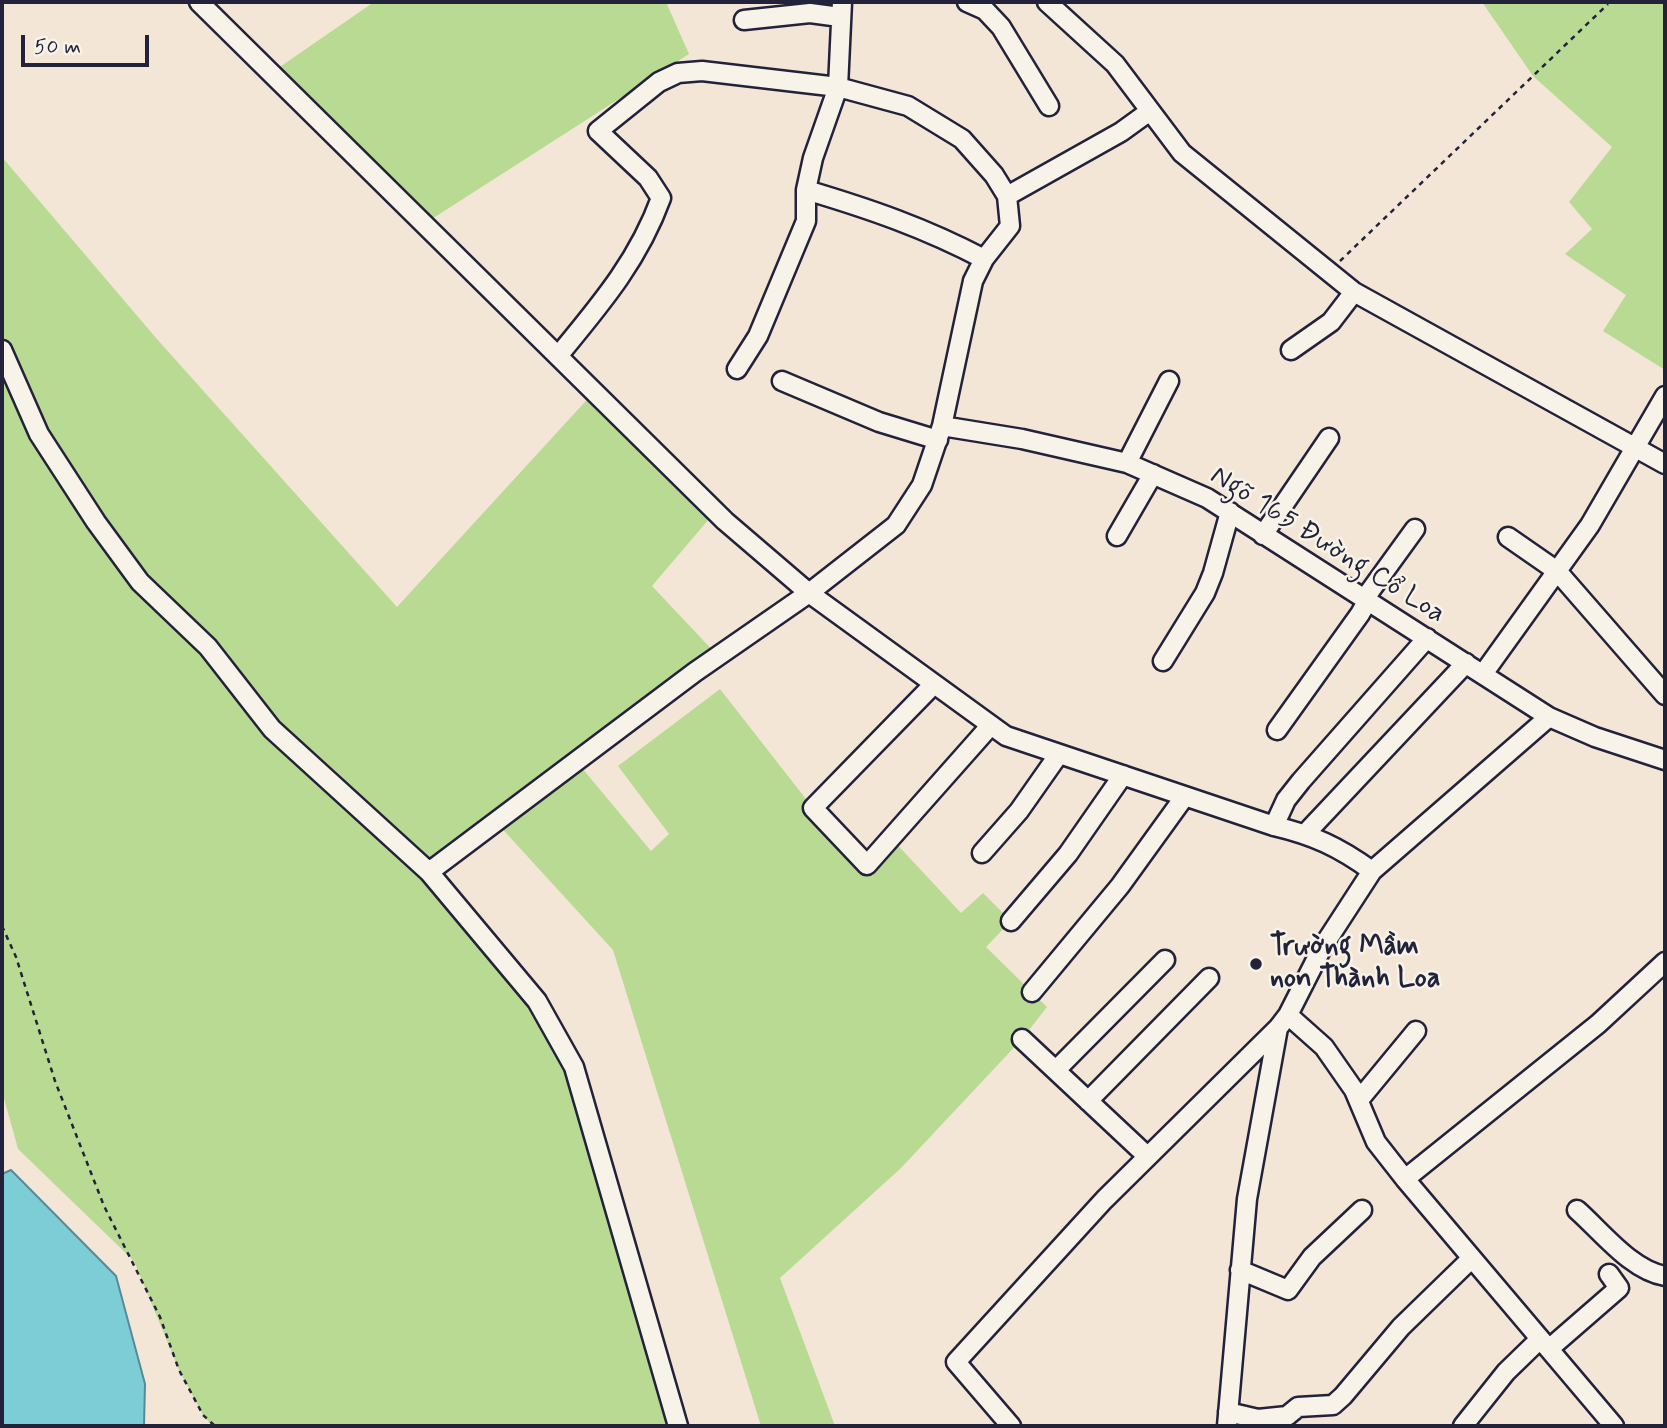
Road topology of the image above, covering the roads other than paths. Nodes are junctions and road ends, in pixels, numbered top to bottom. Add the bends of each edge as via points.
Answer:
1 (199, 2) edge
2 (967, 2) edge
3 (1047, 2) edge
4 (987, 6) edge
5 (841, 9) edge
6 (744, 20) dead end
7 (838, 87) junction
8 (1049, 106) dead end
9 (1150, 111) junction
10 (806, 190) junction
11 (1007, 196) junction
12 (984, 259) junction
13 (1354, 292) junction
14 (2, 350) edge
15 (1291, 350) dead end
16 (558, 356) junction
17 (737, 369) dead end
18 (782, 381) dead end
19 (1170, 381) dead end
20 (1665, 396) edge
21 (940, 433) junction
22 (1329, 438) dead end
23 (1634, 448) junction
24 (1127, 463) junction
25 (1665, 464) edge
26 (1153, 474) junction
27 (1230, 512) junction
28 (1415, 529) dead end
29 (1263, 535) junction
30 (1117, 536) dead end
31 (1508, 537) dead end
32 (1557, 571) junction
33 (809, 593) junction
34 (1367, 599) junction
35 (1427, 638) junction
36 (1163, 661) dead end
37 (1466, 663) junction
38 (1483, 674) junction
39 (934, 684) junction
40 (1665, 695) edge
41 (1549, 717) junction
42 (991, 725) junction
43 (1277, 730) dead end
44 (1059, 754) junction
45 (1665, 760) edge
46 (1123, 775) junction
47 (1185, 796) junction
48 (1274, 826) junction
49 (1306, 833) junction
50 (982, 853) dead end
51 (1371, 871) junction
52 (429, 872) junction
53 (1011, 921) dead end
54 (1165, 960) dead end
55 (1665, 962) edge
56 (1209, 978) dead end
57 (1032, 992) dead end
58 (1283, 1021) junction
59 (1416, 1031) dead end
60 (1022, 1039) dead end
61 (1056, 1070) junction
62 (1359, 1100) junction
63 (1088, 1101) junction
64 (1147, 1156) junction
65 (1405, 1179) junction
66 (1362, 1210) dead end
67 (1577, 1210) dead end
68 (1472, 1258) junction
69 (1240, 1270) junction
70 (1609, 1274) dead end
71 (1665, 1276) edge
72 (1545, 1343) junction
73 (1228, 1419) edge
74 (678, 1426) edge
75 (1011, 1426) edge
76 (1463, 1426) edge
77 (1615, 1426) edge

1 - 16 street
2 - 4 street
3 - 9 street via 1115,64
4 - 8 street
5 - 6 street
5 - 7 street
7 - 10 street
7 - 11 street via 908,106 962,139
7 - 16 street via 702,71 678,73 659,82 598,131 648,178 661,198 652,224 615,287
9 - 11 street
9 - 13 street via 1182,153
10 - 12 street via 877,211
10 - 17 street via 806,221 758,336
11 - 12 street via 1010,226
12 - 21 street via 973,281
13 - 15 street via 1331,322
13 - 23 street
14 - 52 street via 39,434 140,582 208,647 272,729
16 - 33 street via 725,521
18 - 21 street, Ngõ 165 Đường Cổ Loa via 879,422
19 - 24 street
20 - 23 street
21 - 24 street, Ngõ 165 Đường Cổ Loa via 1022,439
21 - 33 street via 922,485 896,525
22 - 29 street
23 - 25 street
23 - 32 street via 1590,525
24 - 26 street, Ngõ 165 Đường Cổ Loa
26 - 27 street, Ngõ 165 Đường Cổ Loa
26 - 30 street
27 - 29 street, Ngõ 165 Đường Cổ Loa
27 - 36 street via 1205,593
28 - 34 street
29 - 34 street, Ngõ 165 Đường Cổ Loa
31 - 32 street
32 - 38 street
32 - 40 street
33 - 39 street
33 - 52 street via 695,672
34 - 35 street, Ngõ 165 Đường Cổ Loa
34 - 43 street
35 - 37 street, Ngõ 165 Đường Cổ Loa
35 - 48 street via 1301,781
37 - 38 street, Ngõ 165 Đường Cổ Loa
37 - 49 street
38 - 41 street, Ngõ 165 Đường Cổ Loa
39 - 42 street
39 - 42 street via 813,808 867,865
41 - 45 street, Ngõ 165 Đường Cổ Loa
41 - 51 street
42 - 44 street via 1006,736
44 - 46 street
44 - 50 street
46 - 47 street
46 - 53 street via 1068,854
47 - 48 street
47 - 57 street via 1120,886
48 - 49 street
49 - 51 street via 1343,850
51 - 58 street
52 - 74 street via 537,1001 573,1068
54 - 61 street
55 - 65 street via 1598,1024
56 - 63 street
58 - 62 street via 1324,1047
58 - 64 street
58 - 69 street via 1247,1199
59 - 62 street
60 - 61 street
61 - 63 street
62 - 65 street via 1376,1142
63 - 64 street
64 - 75 street via 956,1362
65 - 68 street
66 - 69 street via 1312,1257 1288,1290
67 - 71 street via 1632,1259
68 - 72 street
68 - 73 street via 1401,1327 1333,1405 1297,1407 1287,1416
69 - 73 street
70 - 72 street via 1619,1288
72 - 76 street via 1506,1372
72 - 77 street

